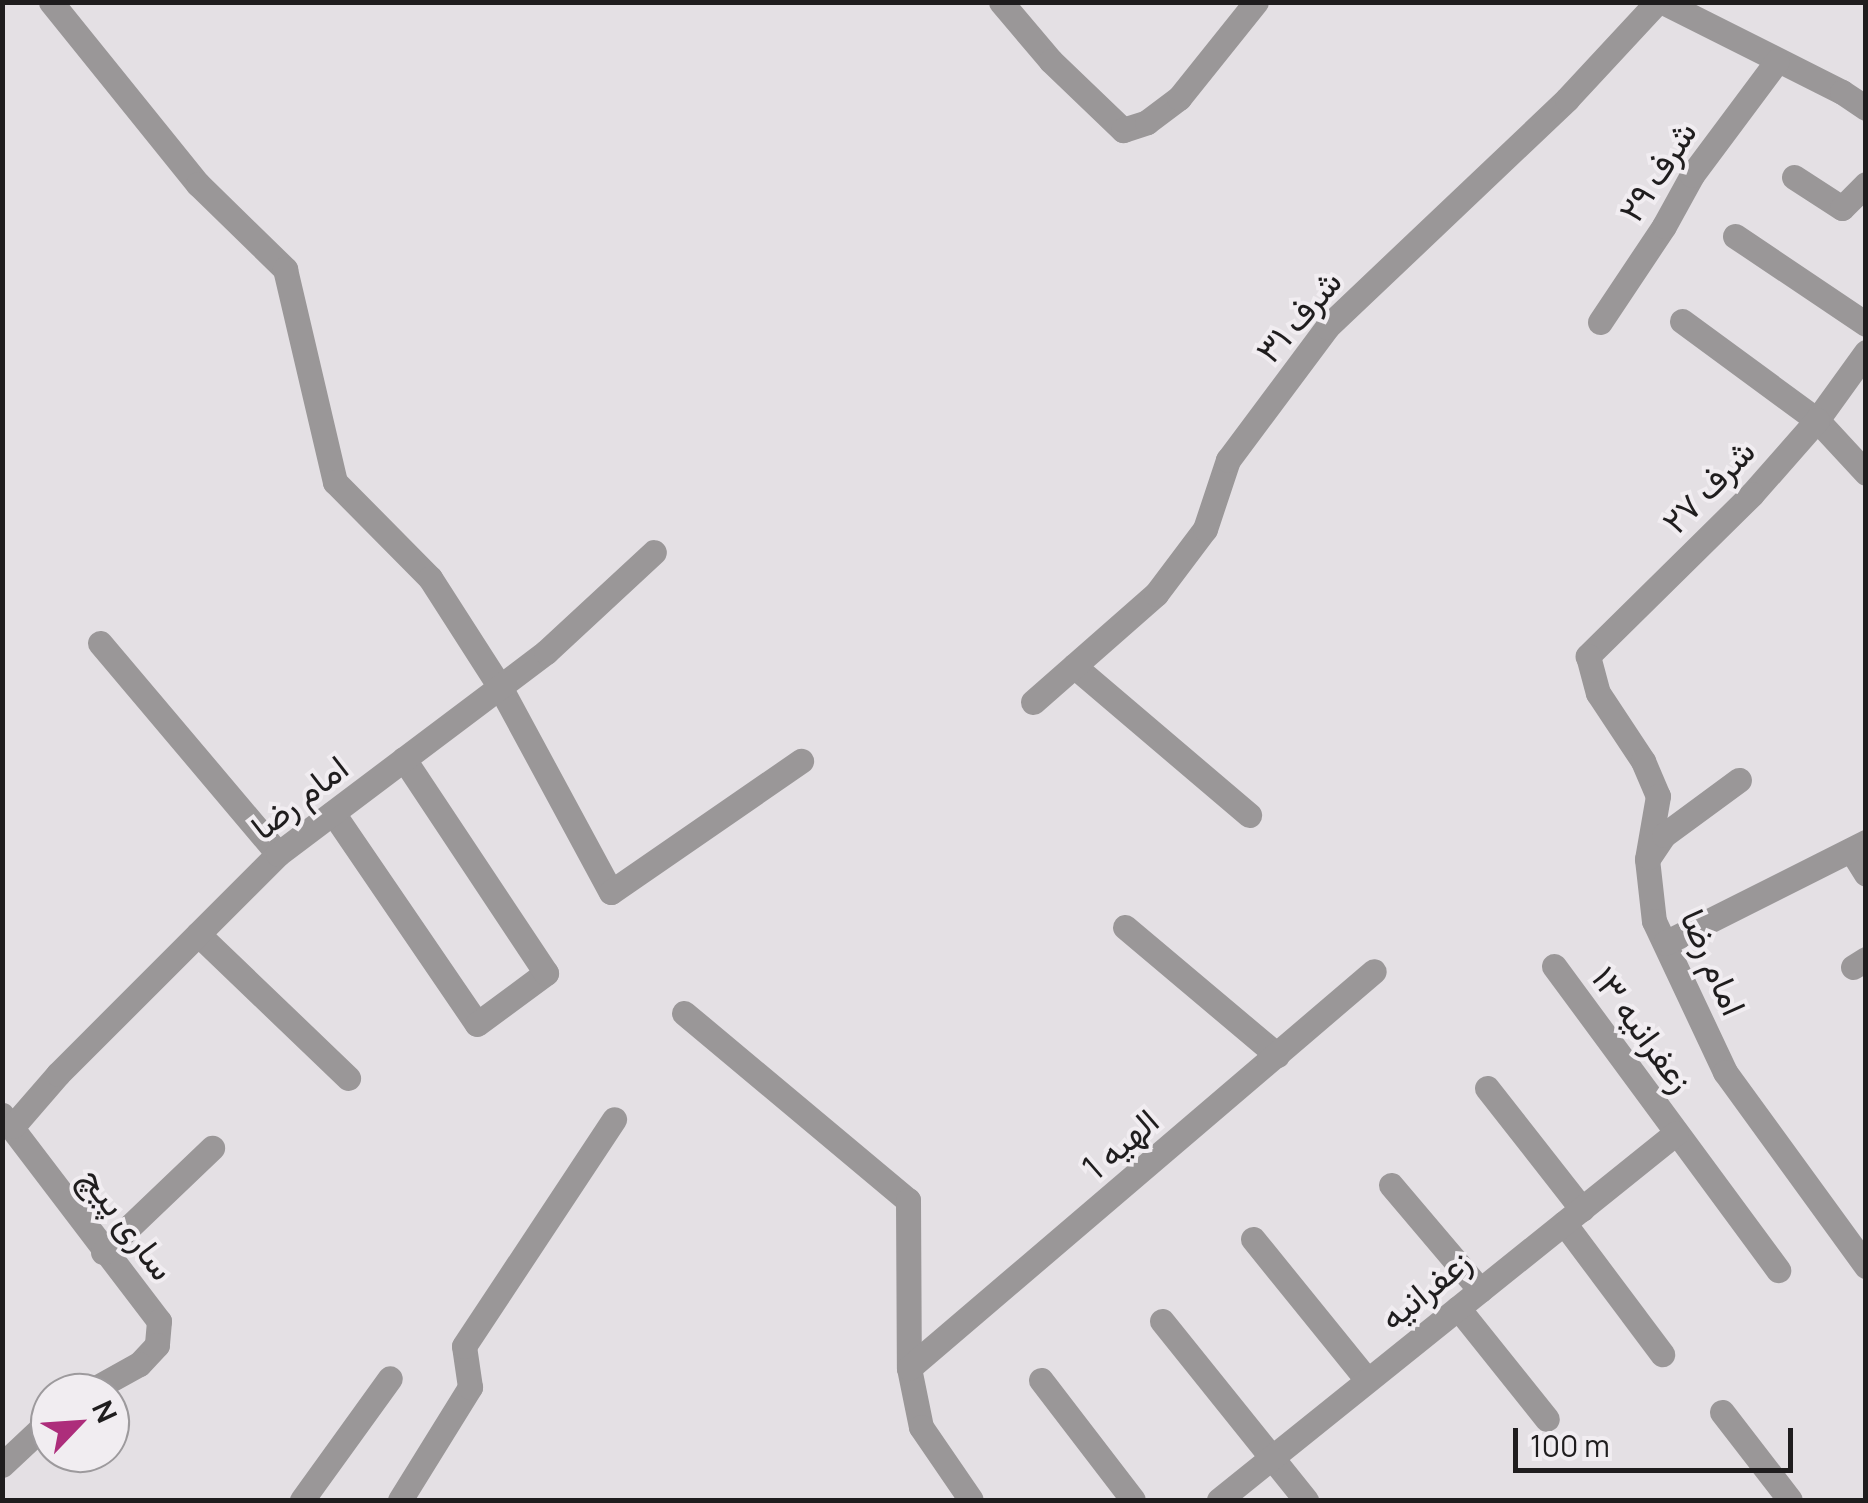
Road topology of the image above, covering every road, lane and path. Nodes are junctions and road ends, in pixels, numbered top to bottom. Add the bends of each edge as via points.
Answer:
1 (51, 2) edge
2 (1001, 2) edge
3 (1256, 2) edge
4 (1660, 2) edge
5 (1777, 61) junction
6 (1866, 108) edge
7 (1794, 177) dead end
8 (1866, 184) edge
9 (1735, 236) dead end
10 (1682, 321) dead end
11 (1600, 322) dead end
12 (1866, 324) edge
13 (1866, 352) edge
14 (1818, 420) junction
15 (1866, 473) edge
16 (654, 552) dead end
17 (100, 643) dead end
18 (1588, 656) joint
19 (1074, 666) junction
20 (500, 687) junction
21 (1033, 702) dead end
22 (404, 759) junction
23 (801, 761) dead end
24 (1739, 780) dead end
25 (333, 813) junction
26 (1249, 815) dead end
27 (1858, 846) edge
28 (278, 854) junction
29 (1647, 859) junction
30 (1866, 874) edge
31 (1125, 928) dead end
32 (198, 934) junction
33 (1664, 944) junction
34 (1554, 966) dead end
35 (1374, 972) dead end
36 (684, 1013) dead end
37 (1276, 1056) junction
38 (348, 1078) dead end
39 (1487, 1088) dead end
40 (614, 1119) dead end
41 (8, 1121) edge
42 (1676, 1133) junction
43 (212, 1148) dead end
44 (1391, 1184) dead end
45 (1573, 1216) junction
46 (1253, 1239) dead end
47 (103, 1252) junction
48 (1866, 1266) edge
49 (1778, 1270) dead end
50 (1480, 1290) junction
51 (1458, 1308) junction
52 (1162, 1321) dead end
53 (1662, 1354) dead end
54 (910, 1368) junction
55 (122, 1373) edge
56 (390, 1378) dead end
57 (1041, 1380) dead end
58 (1367, 1380) junction
59 (1722, 1412) dead end
60 (1546, 1419) dead end
61 (30, 1439) edge
62 (1270, 1459) junction
63 (2, 1465) edge
64 (302, 1500) edge
65 (400, 1500) edge
66 (971, 1500) edge
67 (1133, 1500) edge
68 (1219, 1500) edge
69 (1306, 1500) edge
70 (1790, 1500) edge

1 - 20 street via 198,184 284,269 335,482 430,578
2 - 3 street via 1123,130 1179,98
4 - 5 street
4 - 19 street, شرف ۳۱ via 1327,327 1228,460 1205,529 1156,594
5 - 6 street
5 - 11 street, شرف ۲۹ via 1692,175
7 - 8 street via 1842,208
9 - 12 street
10 - 14 street
13 - 14 street, شرف ۲۷
14 - 15 street
14 - 18 street, شرف ۲۷
16 - 20 street, امام رضا
17 - 28 street
18 - 29 street, امام رضا via 1598,694 1658,796
19 - 21 street, شرف ۳۱
19 - 26 street
20 - 22 street, امام رضا
20 - 23 street via 611,892
22 - 25 street, امام رضا
22 - 25 street via 546,973 477,1024
24 - 29 street via 1664,835
25 - 28 street, امام رضا
27 - 30 street
27 - 33 street
28 - 32 street, امام رضا
29 - 33 street, امام رضا via 1654,921
31 - 37 street
32 - 38 street
32 - 41 street, امام رضا
33 - 48 street, امام رضا via 1724,1072
34 - 42 street, زعفرانیه ۱۳
35 - 37 street, الهیه 1
36 - 54 street via 908,1200
37 - 54 street, الهیه 1
39 - 45 street
40 - 65 street via 464,1346 470,1387
41 - 47 street, ساری پیچ
42 - 45 street, زعفرانیه
42 - 49 street, زعفرانیه ۱۳
43 - 47 street
44 - 50 street
45 - 50 street, زعفرانیه
45 - 53 street
46 - 58 street
47 - 55 street, ساری پیچ via 159,1321 156,1345
50 - 51 street, زعفرانیه
51 - 58 street, زعفرانیه
51 - 60 street
52 - 62 street
54 - 66 street via 922,1427
56 - 64 street
57 - 67 street
58 - 62 street, زعفرانیه
59 - 70 street
61 - 63 street
62 - 68 street, زعفرانیه
62 - 69 street

